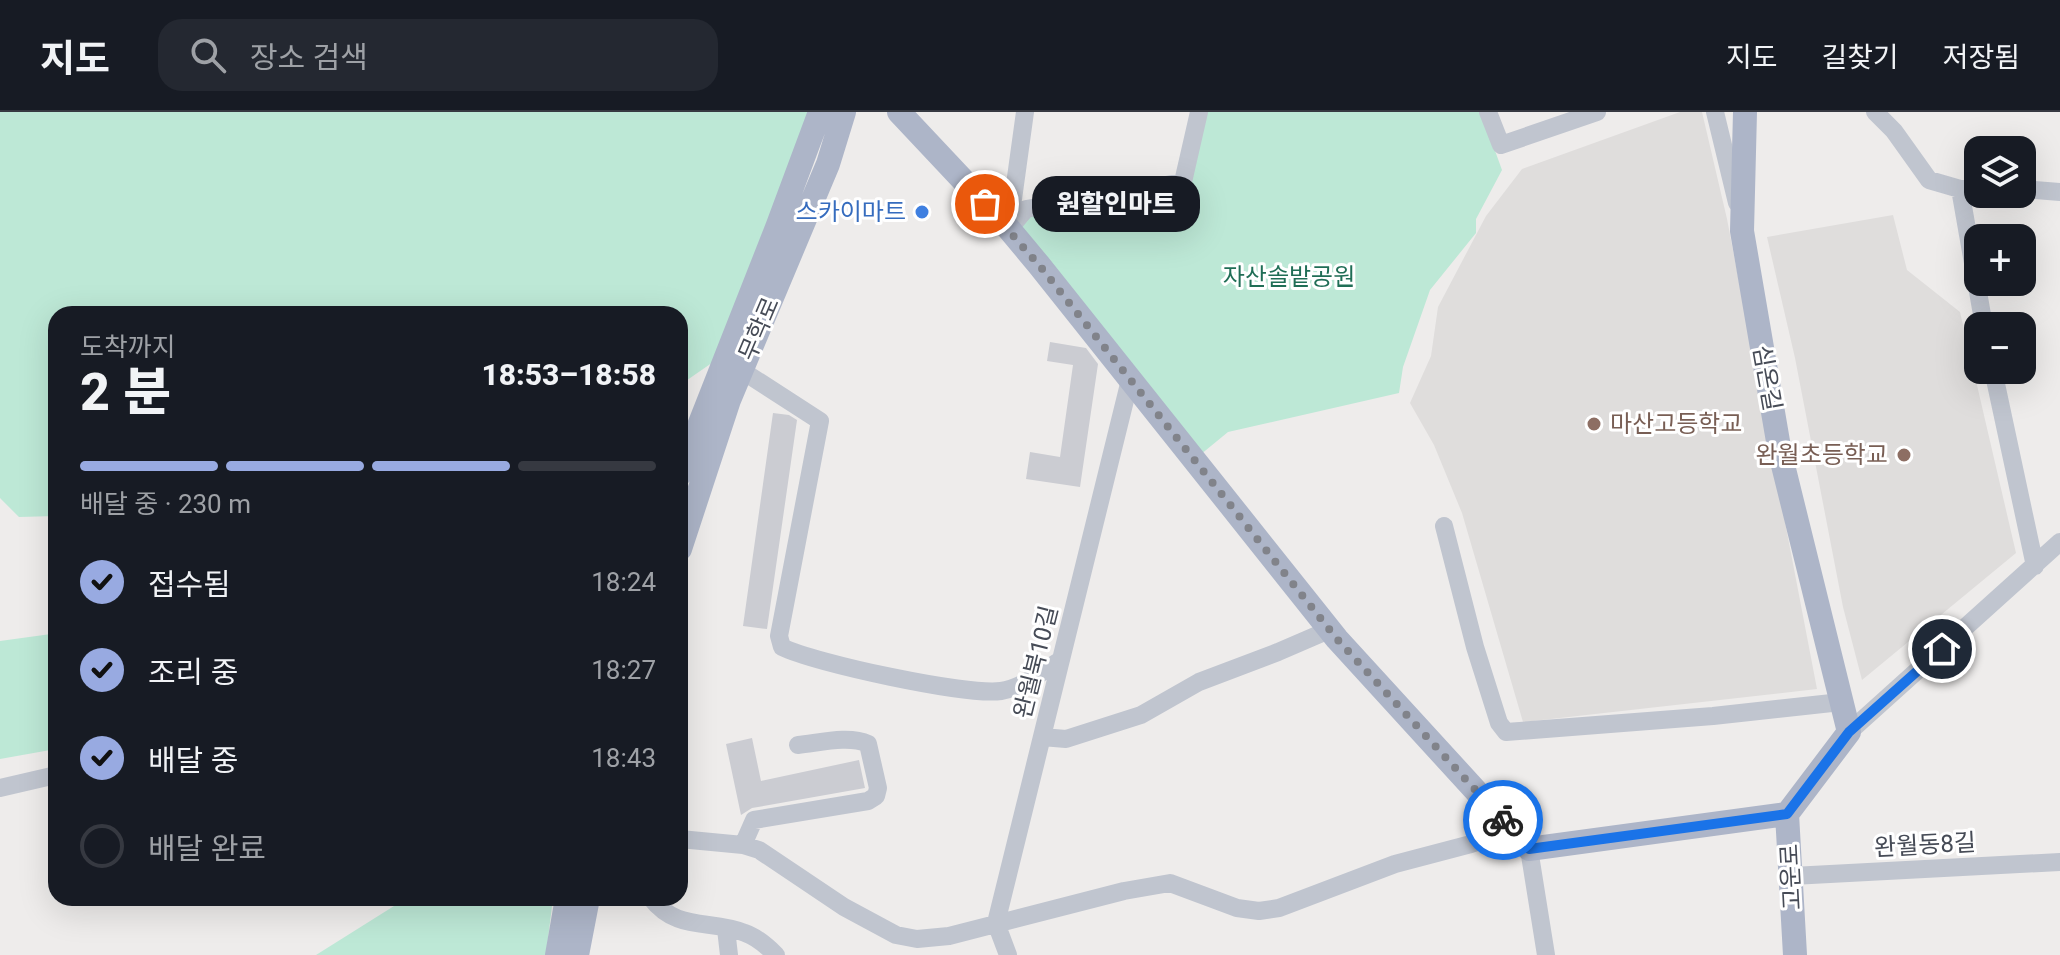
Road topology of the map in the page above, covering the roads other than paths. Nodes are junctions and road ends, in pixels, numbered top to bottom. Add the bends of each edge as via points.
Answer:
1 (820, 112) edge
2 (844, 112) edge
3 (899, 112) edge
4 (1025, 112) edge
5 (1199, 112) edge
6 (1488, 112) edge
7 (1597, 112) edge
8 (1715, 112) edge
9 (1745, 112) edge
10 (1875, 112) edge
11 (1964, 188) edge
12 (2036, 190) edge
13 (2060, 192) edge
14 (1970, 208) edge
15 (1742, 226) junction
16 (1009, 229) junction
17 (1981, 312) edge
18 (741, 370) junction
19 (1130, 380) junction
20 (1996, 384) edge
21 (688, 454) edge
22 (688, 525) edge
23 (1444, 526) dead end
24 (2060, 542) edge
25 (2035, 566) junction
26 (1329, 630) junction
27 (1061, 660) junction
28 (1841, 702) junction
29 (1849, 732) junction
30 (1042, 737) junction
31 (798, 745) dead end
32 (48, 777) edge
33 (0, 788) edge
34 (1787, 814) junction
35 (1512, 830) junction
36 (688, 840) edge
37 (743, 845) junction
38 (1529, 849) junction
39 (2060, 862) edge
40 (1792, 876) junction
41 (566, 906) edge
42 (586, 906) edge
43 (659, 906) edge
44 (996, 923) junction
45 (726, 929) junction
46 (557, 955) edge
47 (577, 955) edge
48 (729, 955) edge
49 (776, 955) edge
50 (1008, 955) edge
51 (1546, 955) edge
52 (1795, 955) edge

1 - 21 main road, 무학로
2 - 18 main road, 무학로 via 828,164
3 - 16 main road
4 - 16 street
5 - 16 street via 1183,182 1026,209
6 - 7 street via 1501,145
8 - 15 street
9 - 15 main road, 심온길
10 - 11 street via 1929,180
12 - 13 street
14 - 17 street
15 - 28 main road, 심온길 via 1780,453
16 - 19 main road
18 - 22 main road, 무학로
18 - 27 street via 820,421 779,636 782,647 981,692 1013,688
19 - 26 main road
19 - 27 street, 완월북10길
20 - 25 street
23 - 28 street via 1475,647 1506,732
24 - 25 street, 고운로
25 - 29 street, 고운로
26 - 30 street via 1199,682 1141,715 1066,739
26 - 35 main road
27 - 30 street, 완월북10길
28 - 29 main road, 심온길
29 - 34 main road, 고운로
30 - 44 street, 완월북10길
31 - 37 street via 868,744 876,796 754,820
32 - 33 street
34 - 38 main road
34 - 40 main road, 고운로
35 - 38 main road
35 - 44 street via 1395,864 1279,908 1237,908 1170,883
36 - 37 street
37 - 44 street via 896,935 934,938
38 - 51 street
39 - 40 street, 완월동8길
40 - 52 main road, 고운로
41 - 46 main road
42 - 47 main road
43 - 45 street via 686,922
44 - 50 street
45 - 48 street
45 - 49 street via 745,933

